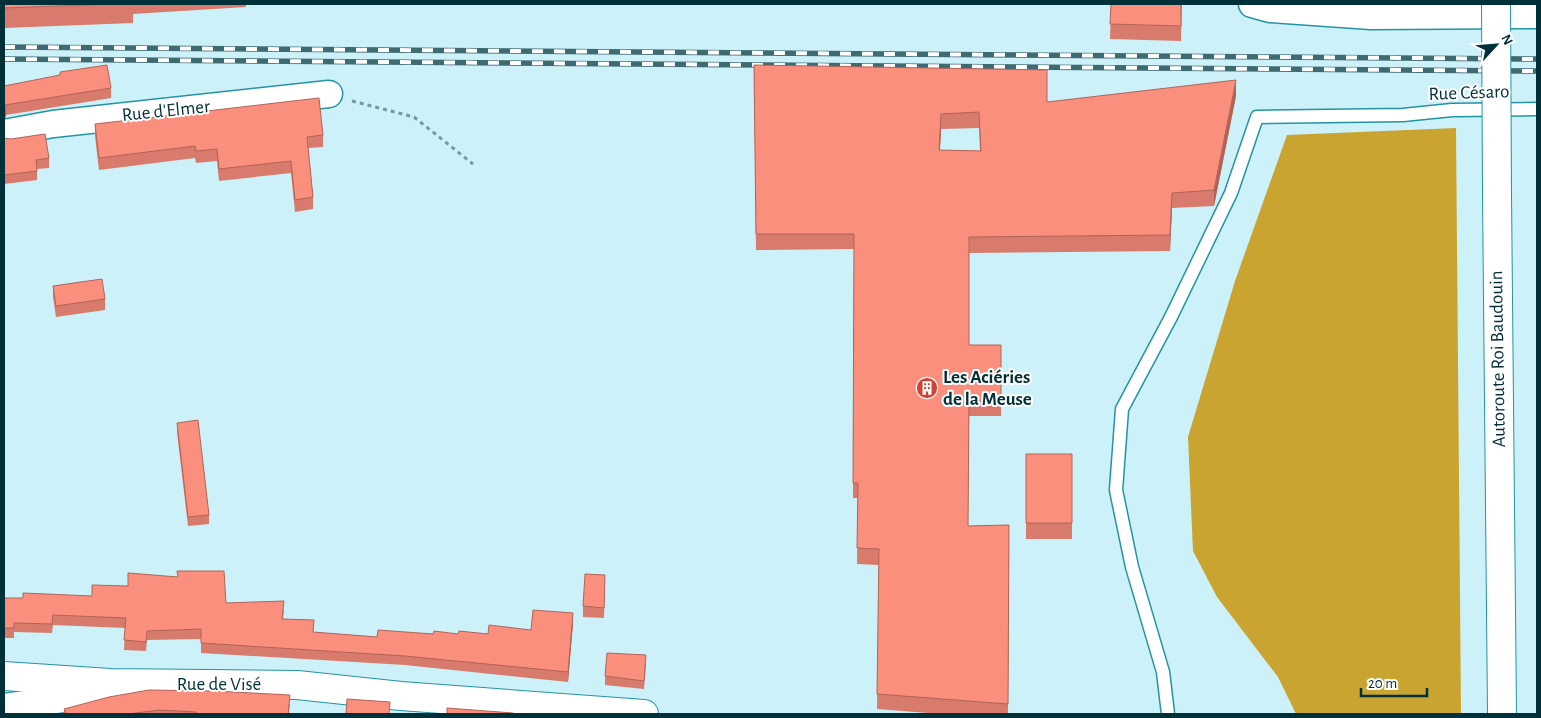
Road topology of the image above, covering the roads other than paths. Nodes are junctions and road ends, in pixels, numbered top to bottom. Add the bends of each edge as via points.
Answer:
1 (1252, 4) edge
2 (1496, 4) edge
3 (1537, 15) edge
4 (329, 94) road end
5 (1537, 110) edge
6 (4, 133) edge
7 (4, 676) edge
8 (110, 683) junction
9 (4, 707) edge
10 (1502, 712) edge
11 (644, 714) edge
12 (1168, 714) edge

1 - 3 street via 1270,9 1370,16
2 - 10 main road, Autoroute Roi Baudouin, bridge
4 - 6 street, Rue d'Elmer via 53,124
5 - 12 lane, Rue Césaro via 1257,117 1231,193 1122,409 1116,490 1132,568 1163,672
7 - 8 main road, Rue de Visé
8 - 9 street via 85,696
8 - 11 main road, Rue de Visé via 297,685

